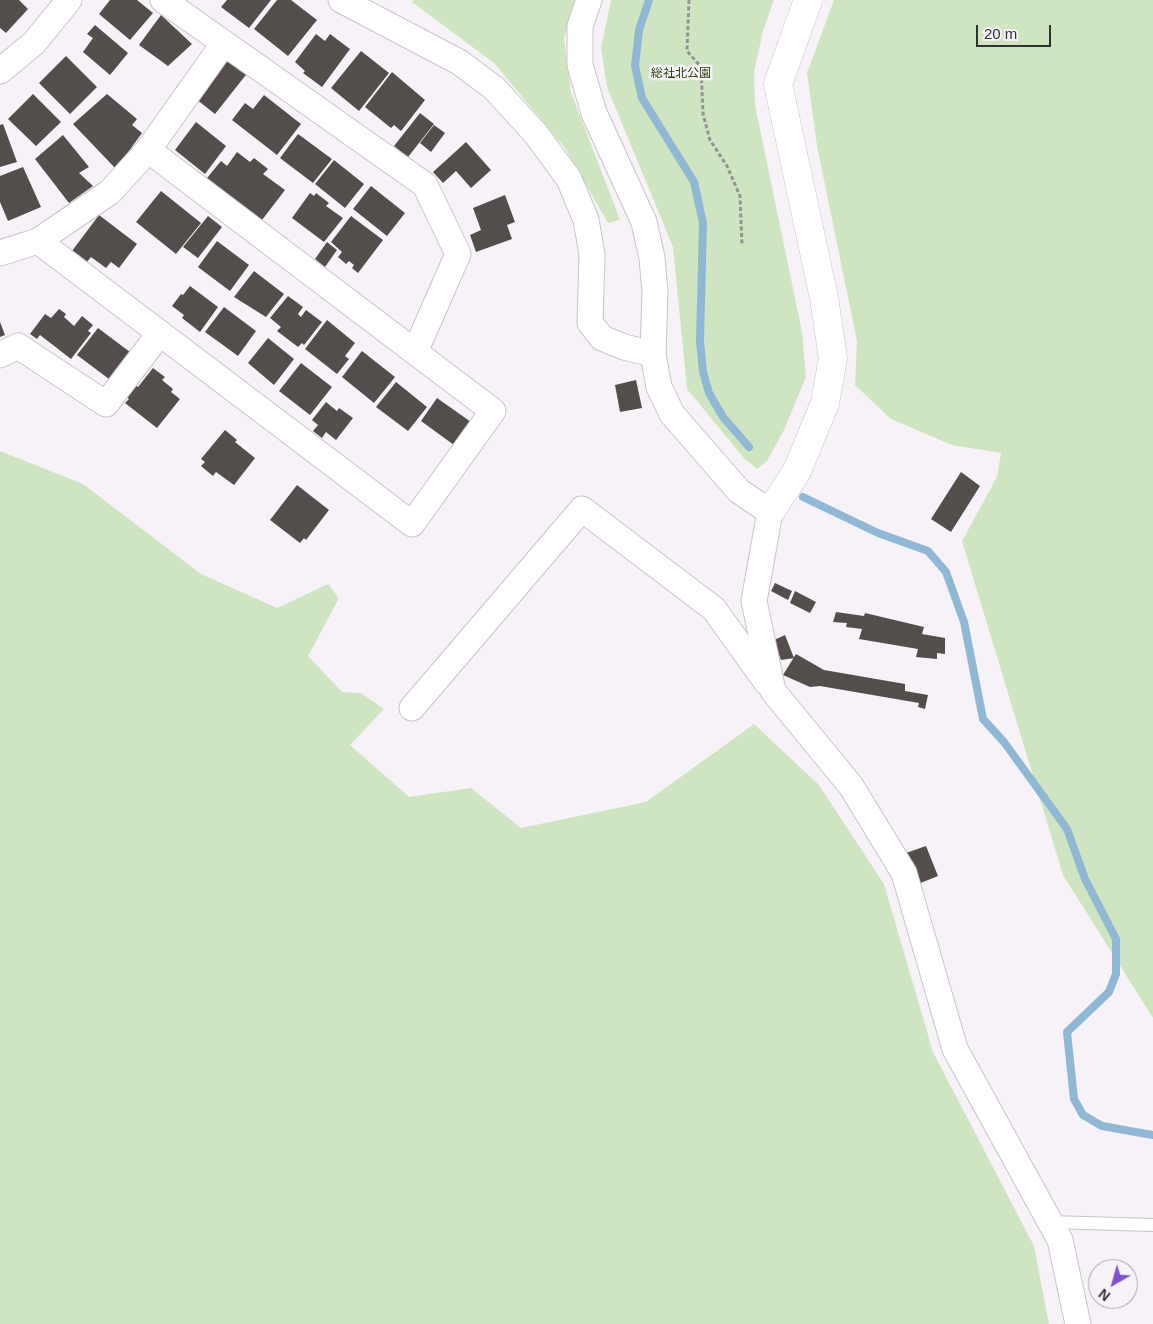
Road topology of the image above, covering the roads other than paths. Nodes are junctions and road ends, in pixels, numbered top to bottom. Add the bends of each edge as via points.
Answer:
1 (69, 0) edge
2 (163, 0) edge
3 (341, 0) edge
4 (589, 0) edge
5 (808, 0) edge
6 (224, 43) junction
7 (0, 72) edge
8 (148, 150) junction
9 (38, 241) junction
10 (0, 253) edge
11 (160, 333) junction
12 (416, 352) junction
13 (0, 354) edge
14 (653, 354) junction
15 (770, 512) junction
16 (773, 691) junction
17 (412, 708) dead end
18 (1050, 1222) junction
19 (1153, 1225) edge
20 (1078, 1324) edge

1 - 7 street via 34,43
2 - 6 street
3 - 14 street via 459,62 494,88 536,134 569,179 586,220 592,254 590,323 602,338
4 - 14 street via 580,26 580,65 594,113 644,222 654,275
5 - 15 street via 778,84 824,298 833,358 825,403 797,471
6 - 8 street
6 - 12 street via 425,185 458,254
8 - 9 street via 110,192
8 - 12 street
9 - 10 street
9 - 11 street
11 - 12 street via 412,524 494,411
11 - 13 street via 106,404 18,346
14 - 15 street via 659,387 672,414 739,490
15 - 16 street via 754,600
16 - 17 street via 714,609 582,509
16 - 18 street via 851,786 904,873 955,1049
18 - 19 lane
18 - 20 street via 1060,1240

